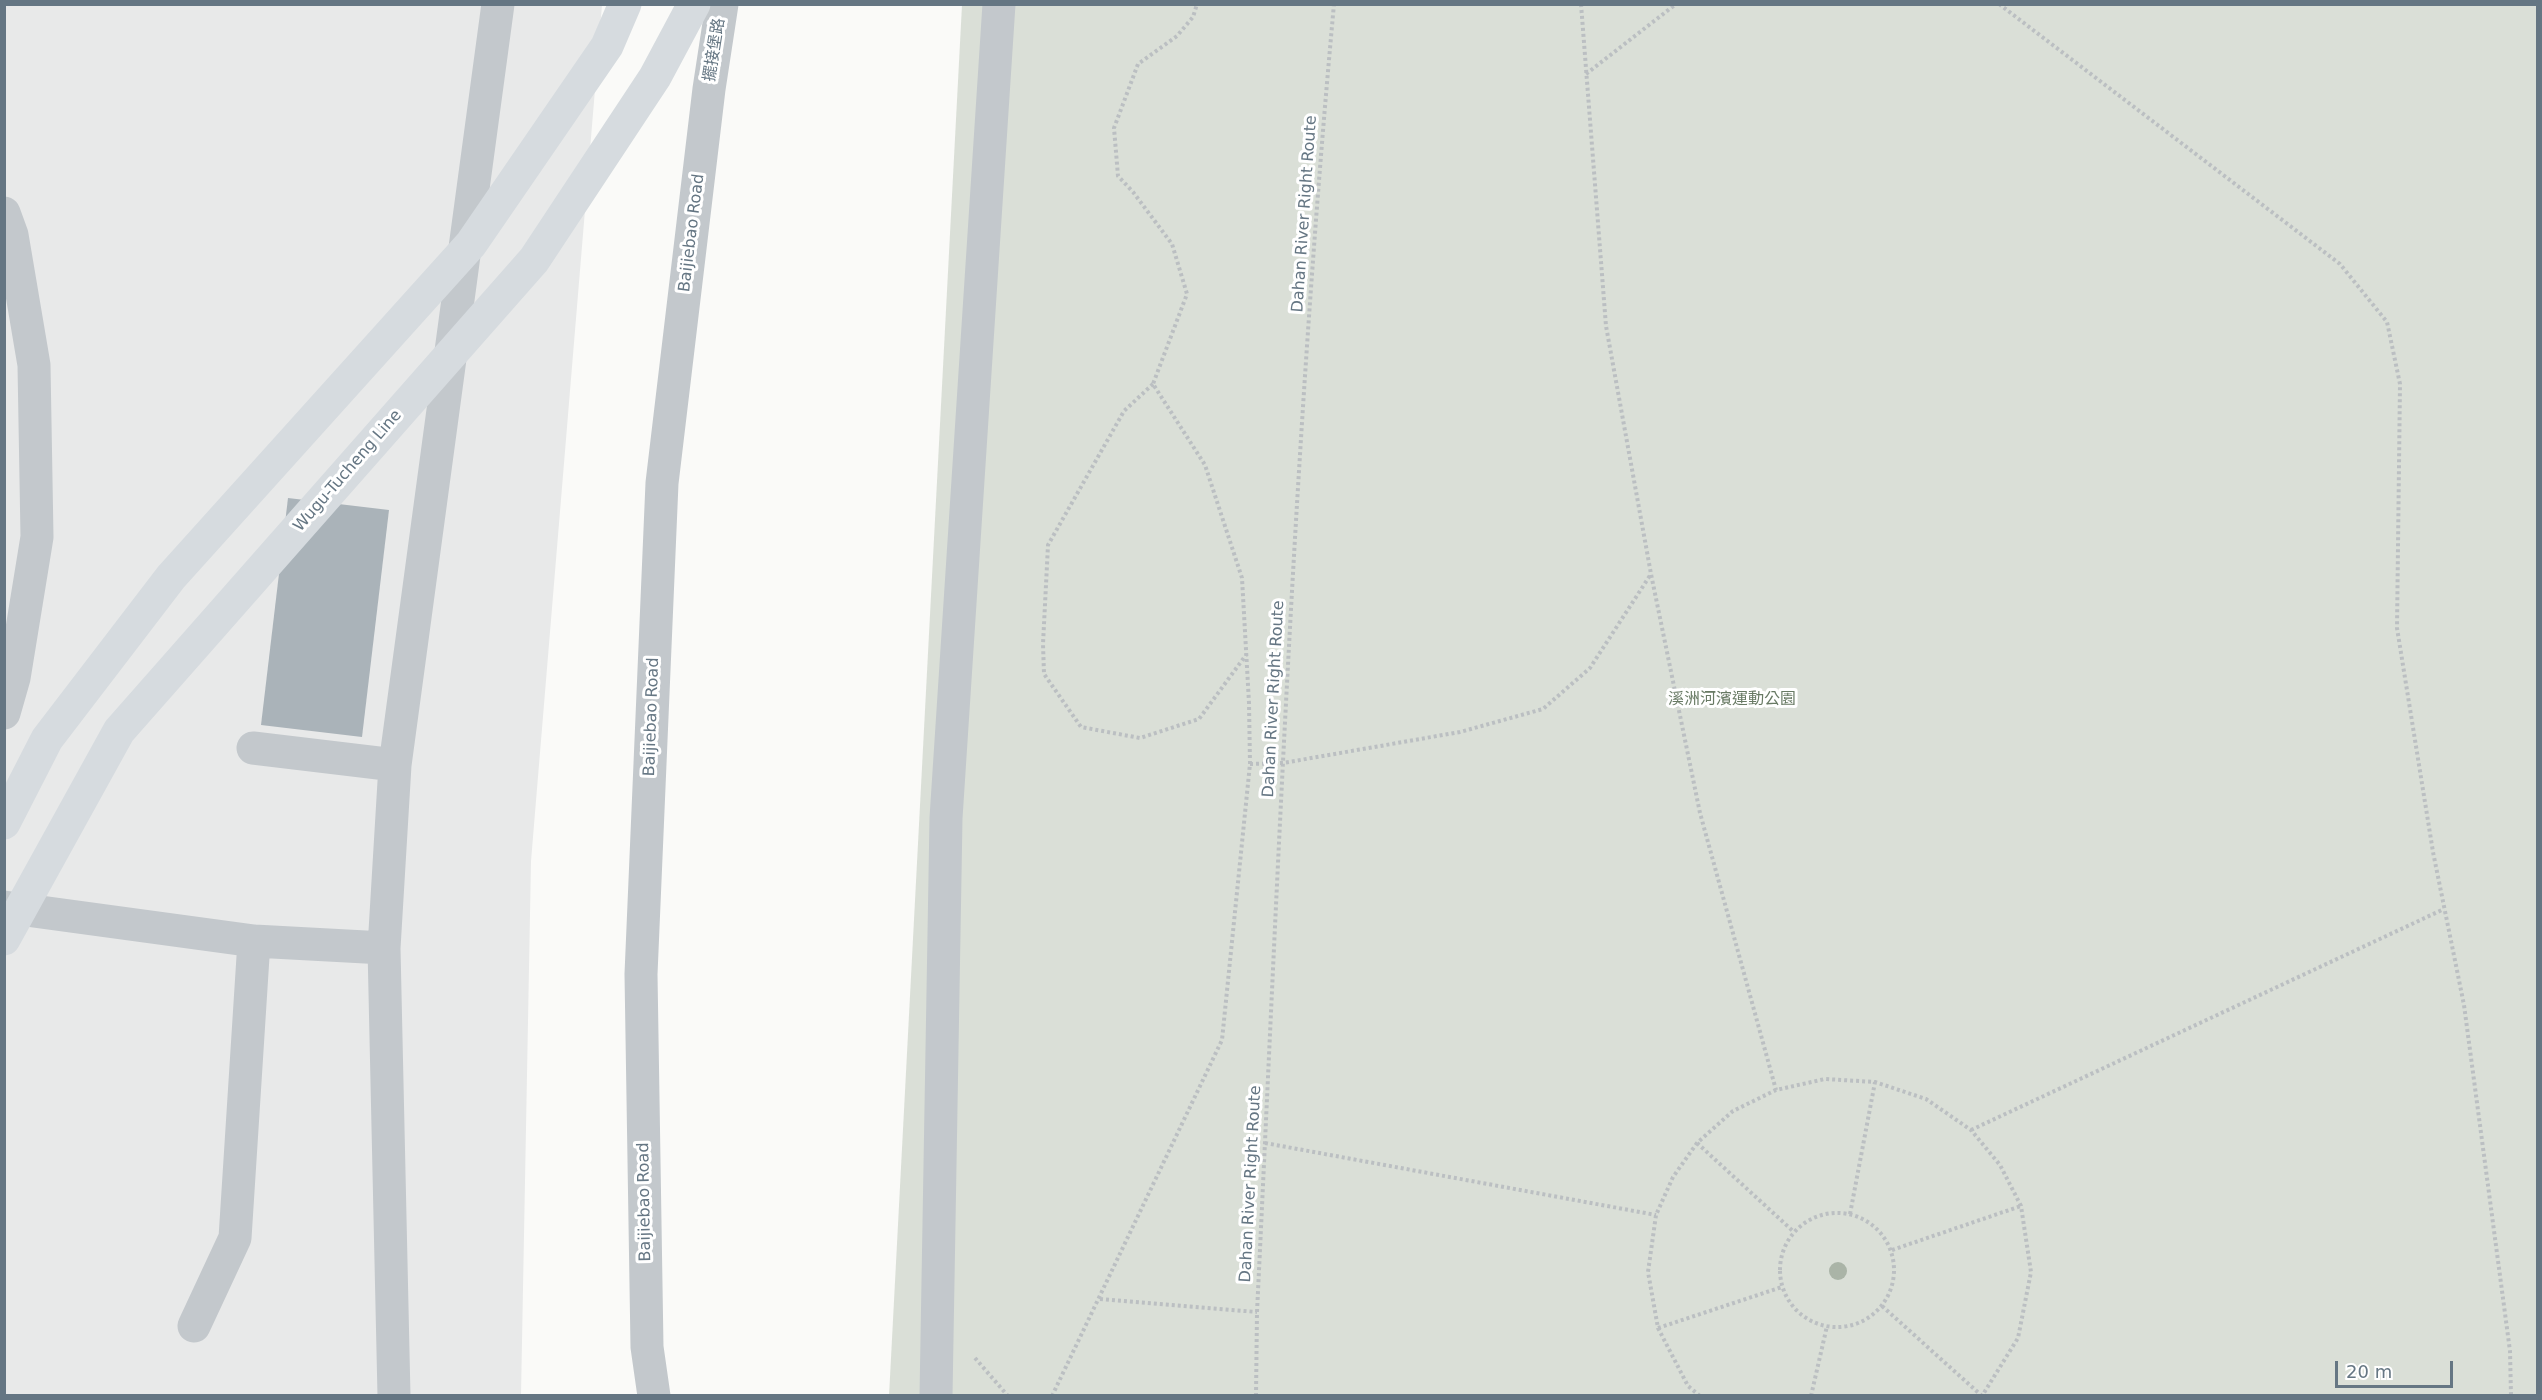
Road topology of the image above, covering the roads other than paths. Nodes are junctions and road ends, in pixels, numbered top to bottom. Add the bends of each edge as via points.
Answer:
1 (498, 4) edge
2 (625, 4) edge
3 (694, 4) edge
4 (708, 4) edge
5 (722, 4) edge
6 (999, 4) edge
7 (709, 89) junction
8 (4, 213) edge
9 (4, 713) edge
10 (253, 748) dead end
11 (395, 765) junction
12 (4, 823) edge
13 (4, 907) edge
14 (4, 939) edge
15 (254, 941) junction
16 (384, 948) junction
17 (194, 1326) dead end
18 (647, 1347) junction
19 (394, 1395) edge
20 (632, 1395) edge
21 (654, 1395) edge
22 (669, 1395) edge
23 (936, 1395) edge

1 - 11 street
2 - 12 highway via 607,46 471,244 171,577 47,739
3 - 14 highway, Wugu-Tucheng Line via 655,77 534,260 119,731
4 - 7 street, 擺接堡路
5 - 7 street, 擺接堡路
6 - 23 street via 946,818
7 - 18 street, Baijiebao Road via 662,483 641,974
8 - 9 street via 12,235 34,365 37,537 14,678
10 - 11 street
11 - 16 street
13 - 15 street
15 - 16 street
15 - 17 street via 235,1238
16 - 19 street
18 - 20 street, Baijiebao Road
18 - 21 street, Baijiebao Road
18 - 22 street

